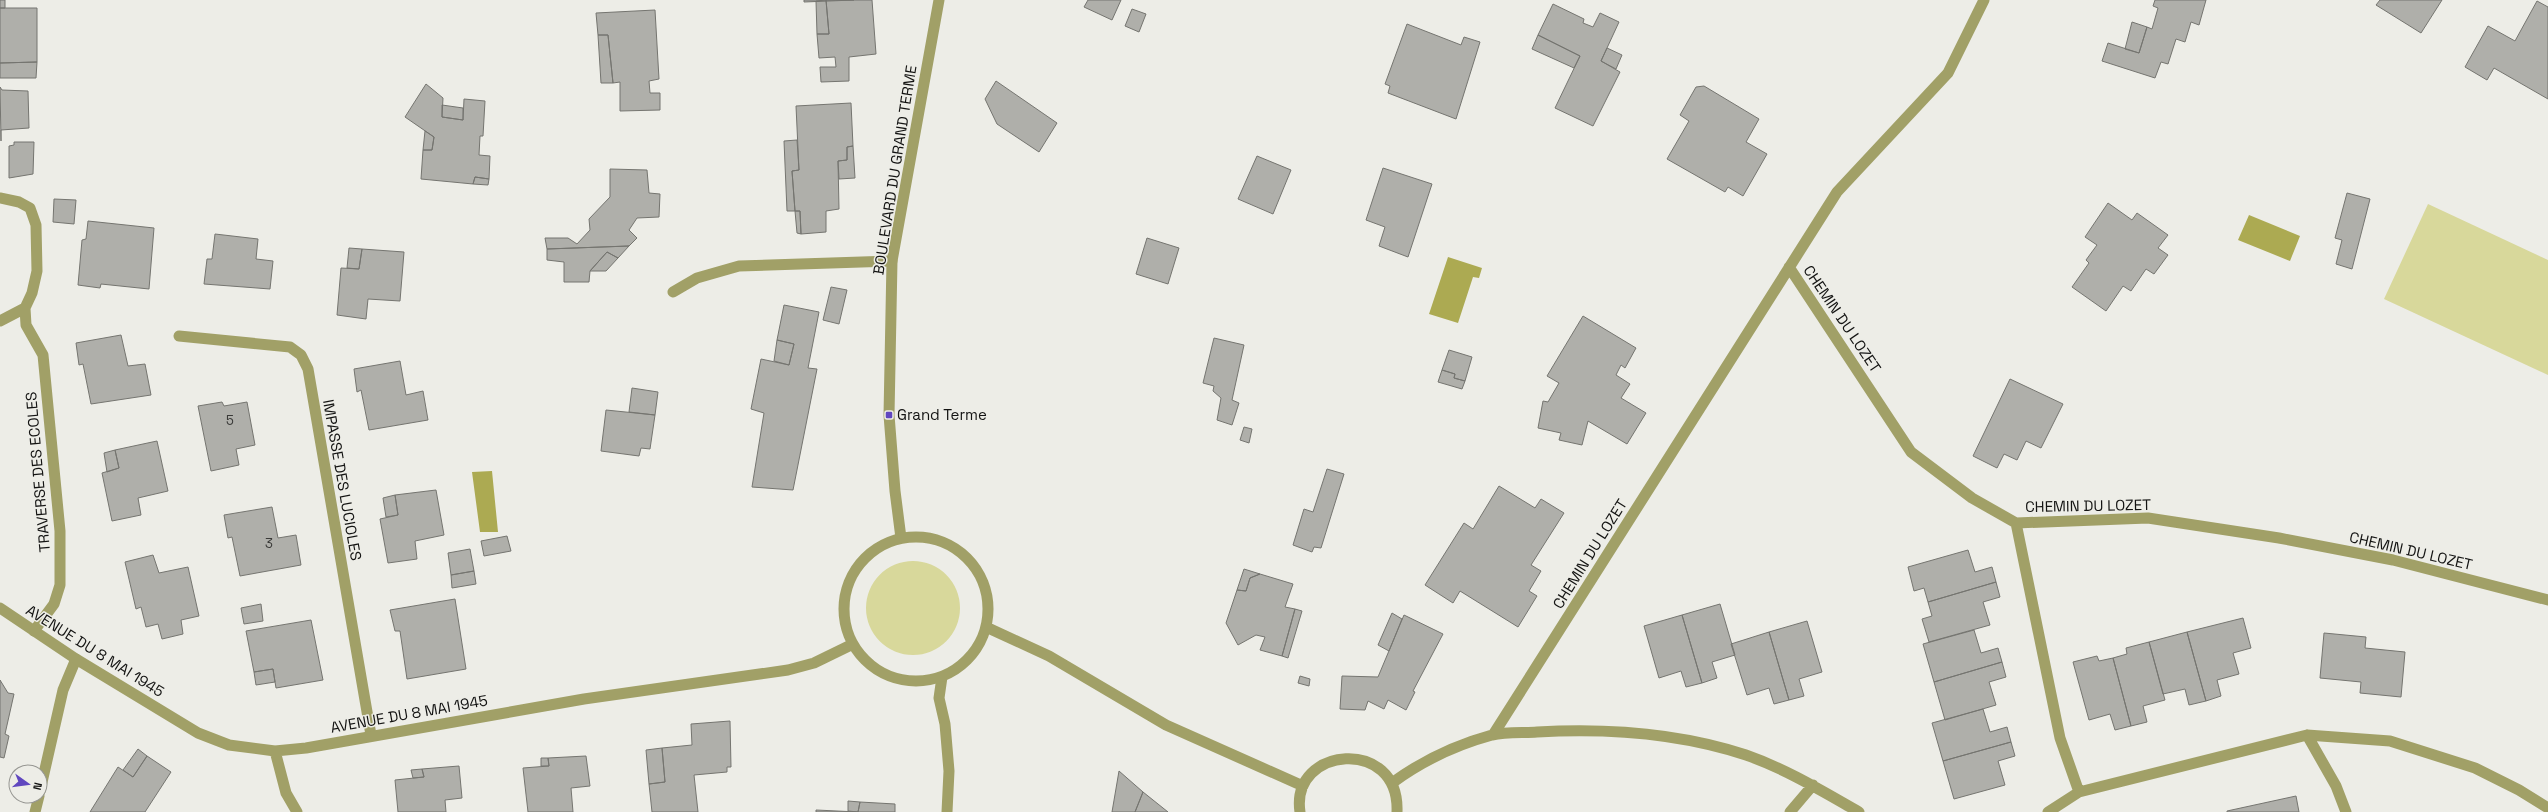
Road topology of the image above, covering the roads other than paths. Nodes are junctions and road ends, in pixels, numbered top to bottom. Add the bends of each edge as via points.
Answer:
1 (939, 0) edge
2 (1984, 0) edge
3 (0, 198) edge
4 (892, 261) junction
5 (1789, 267) junction
6 (673, 292) dead end
7 (25, 308) junction
8 (0, 321) edge
9 (179, 336) dead end
10 (2016, 523) junction
11 (901, 538) junction
12 (2548, 600) edge
13 (0, 608) edge
14 (986, 627) junction
15 (34, 631) junction
16 (853, 644) junction
17 (76, 659) junction
18 (942, 677) junction
19 (371, 735) junction
20 (1493, 735) junction
21 (2307, 735) junction
22 (275, 751) junction
23 (46, 764) edge
24 (1392, 783) junction
25 (1813, 785) junction
26 (1303, 786) junction
27 (2079, 792) junction
28 (2548, 808) edge
29 (297, 812) edge
30 (947, 812) edge
31 (1300, 812) edge
32 (1397, 812) edge
33 (1790, 812) edge
34 (1859, 812) edge
35 (2048, 812) edge
36 (2346, 812) edge

1 - 4 street, BOULEVARD DU GRAND TERME
2 - 5 street, CHEMIN DU LOZET via 1948,73 1837,192
3 - 7 street via 19,202 30,208 36,225 37,271 32,293
4 - 6 street via 740,266 697,278
4 - 11 street, BOULEVARD DU GRAND TERME via 889,415
5 - 10 street, CHEMIN DU LOZET via 1911,452 1972,498
5 - 20 street, CHEMIN DU LOZET
7 - 8 street
7 - 15 street, TRAVERSE DES ECOLES via 26,325 43,355 60,531 60,585 54,604
9 - 19 street, IMPASSE DES LUCIOLES via 290,347 301,355 308,369
10 - 12 street, CHEMIN DU LOZET via 2155,519 2279,538 2393,560
10 - 27 street via 2060,738
11 - 14 street via 929,538 942,541 961,551 975,567 985,585 988,606
11 - 16 street via 877,548 857,567 846,591 844,618
13 - 15 street, AVENUE DU 8 MAI 1945
14 - 18 street via 977,648 962,665
14 - 26 street via 1049,656 1166,725
15 - 17 street, AVENUE DU 8 MAI 1945
16 - 18 street via 865,660 882,672 901,679 922,681
16 - 19 street, AVENUE DU 8 MAI 1945 via 814,663 788,670 584,699
17 - 22 street, AVENUE DU 8 MAI 1945 via 198,733 229,744
17 - 23 street via 64,690
18 - 30 street via 939,698 945,724 949,771
19 - 22 street, AVENUE DU 8 MAI 1945 via 306,748
20 - 24 street via 1435,755
20 - 25 street via 1577,730 1694,740 1747,756
21 - 27 street
21 - 28 street via 2390,741 2475,768
21 - 36 street via 2336,786
22 - 29 street via 286,793
24 - 26 street via 1365,760 1347,757 1329,761 1314,771
24 - 32 street via 1397,800
25 - 33 street
25 - 34 street
26 - 31 street via 1298,805
27 - 35 street

